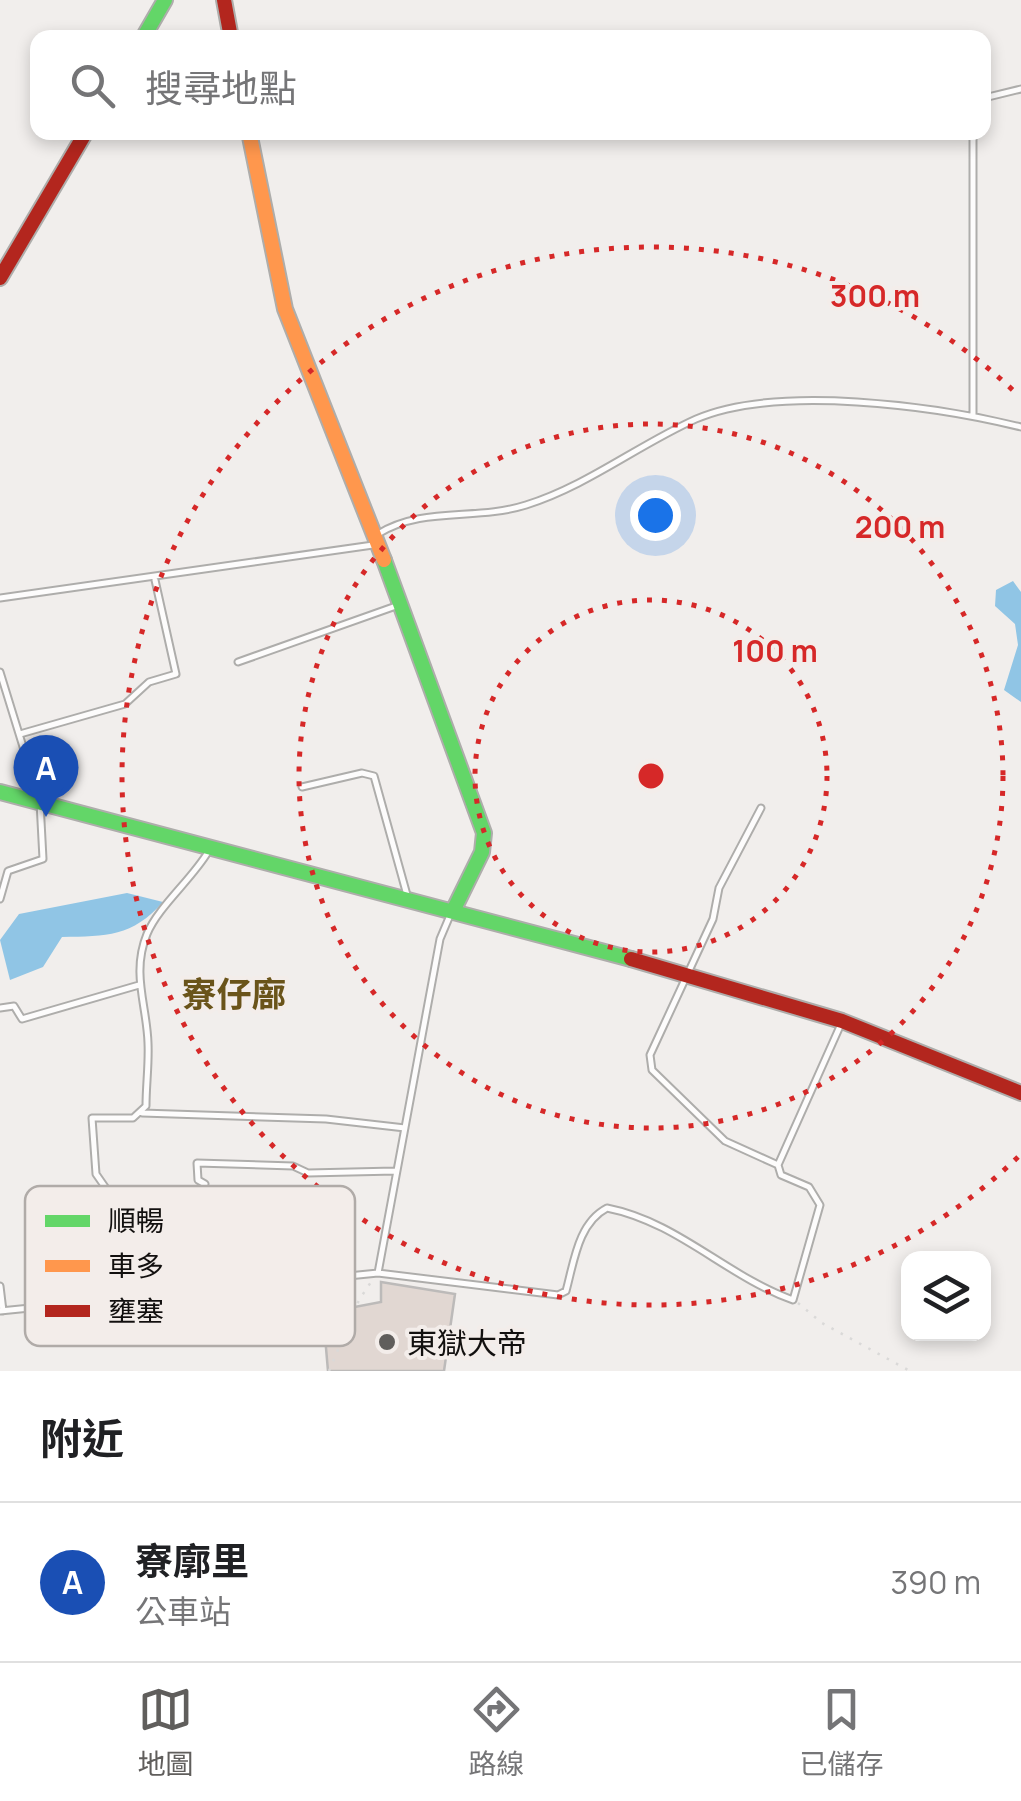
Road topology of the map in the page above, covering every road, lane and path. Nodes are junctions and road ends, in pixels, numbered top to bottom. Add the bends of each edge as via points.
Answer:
1 (165, 0) edge
2 (224, 0) edge
3 (148, 30) edge
4 (230, 30) edge
5 (1021, 90) edge
6 (991, 96) edge
7 (81, 140) edge
8 (251, 140) edge
9 (973, 140) edge
10 (0, 278) edge
11 (973, 415) junction
12 (1021, 427) edge
13 (377, 540) junction
14 (154, 579) junction
15 (0, 598) edge
16 (398, 605) junction
17 (238, 662) dead end
18 (0, 672) edge
19 (2, 684) edge
20 (20, 734) junction
21 (302, 787) dead end
22 (0, 792) edge
23 (40, 802) junction
24 (760, 808) dead end
25 (210, 850) junction
26 (408, 898) junction
27 (0, 899) edge
28 (452, 910) junction
29 (684, 972) junction
30 (139, 985) junction
31 (0, 1008) edge
32 (842, 1021) junction
33 (1021, 1093) edge
34 (142, 1113) junction
35 (406, 1128) junction
36 (778, 1165) junction
37 (395, 1170) junction
38 (205, 1184) dead end
39 (104, 1186) edge
40 (378, 1273) junction
41 (355, 1275) edge
42 (0, 1286) edge
43 (793, 1300) junction
44 (355, 1308) edge
45 (2, 1311) edge
46 (340, 1346) edge
47 (330, 1371) edge
48 (910, 1371) edge

1 - 3 main road
2 - 4 main road
5 - 6 lane
7 - 10 main road
8 - 13 main road via 285,308
9 - 11 lane
11 - 12 lane
11 - 13 lane via 795,400 741,406 698,419 547,499 504,512 399,521
13 - 14 lane
13 - 16 main road
14 - 15 lane
14 - 20 lane via 176,674 150,682 125,704
16 - 17 lane
16 - 28 main road via 484,833 482,852
18 - 19 lane
19 - 20 lane
20 - 23 lane
21 - 26 lane via 374,776
22 - 23 main road
23 - 25 main road
23 - 27 lane via 43,859 8,871
24 - 29 lane
25 - 26 main road
25 - 30 lane via 148,931
26 - 28 main road
28 - 29 main road
28 - 35 lane via 440,938
29 - 32 main road
29 - 36 lane via 650,1055 652,1070 725,1141
30 - 31 lane via 22,1020 14,1006
30 - 34 lane via 148,1040
32 - 33 main road
32 - 36 lane
34 - 35 lane
34 - 39 lane via 92,1118 96,1174
35 - 37 lane
36 - 43 lane via 781,1175 809,1187 820,1205
37 - 38 lane via 308,1173 293,1166 197,1163 198,1180
37 - 40 lane
40 - 41 lane
40 - 43 lane via 558,1296 566,1291 592,1216 606,1208 669,1228 761,1288
40 - 44 path
42 - 45 lane
43 - 48 path
46 - 47 path

